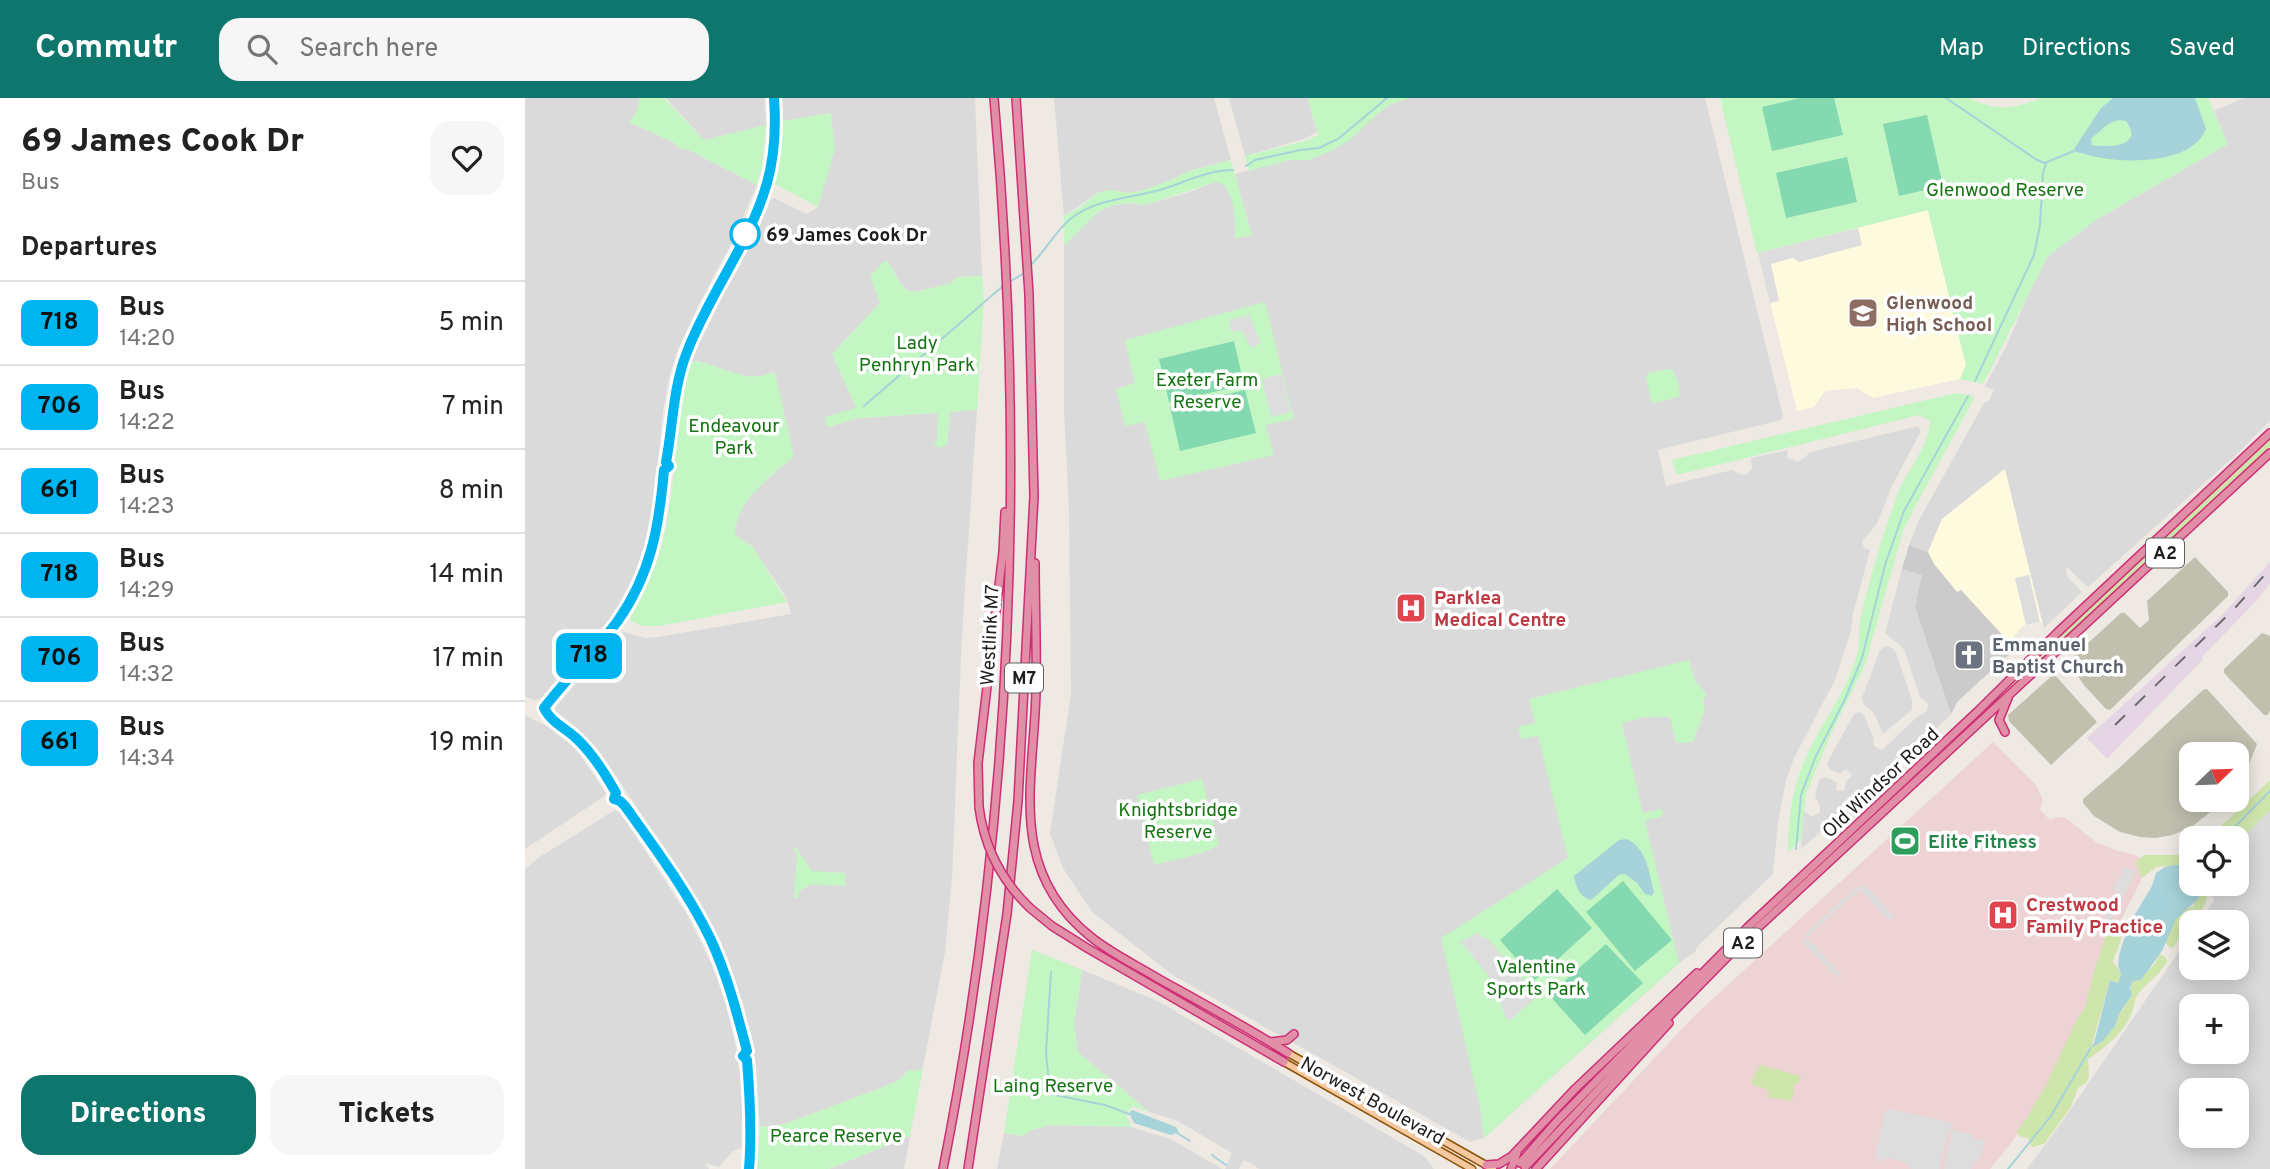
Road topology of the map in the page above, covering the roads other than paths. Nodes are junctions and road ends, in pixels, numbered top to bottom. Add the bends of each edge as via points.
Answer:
1 (994, 98) edge
2 (1016, 98) edge
3 (2270, 433) edge
4 (1009, 451) junction
5 (2270, 453) edge
6 (1034, 496) junction
7 (2008, 697) junction
8 (2005, 732) dead end
9 (1719, 961) junction
10 (1294, 1034) dead end
11 (1269, 1042) junction
12 (1288, 1053) joint
13 (1285, 1062) joint
14 (1558, 1146) junction
15 (1518, 1150) junction
16 (1522, 1165) edge
17 (1490, 1167) edge
18 (943, 1169) edge
19 (968, 1169) edge
20 (1472, 1169) edge
21 (1511, 1169) edge
22 (1536, 1169) edge
23 (1543, 1169) edge

1 - 4 highway, Westlink M7 / M7 via 1007,269
2 - 6 highway, Westlink M7 / M7 via 1028,256
3 - 9 highway, Old Windsor Road / A2
4 - 13 highway, M7, bridge via 1003,552 978,763 978,807 996,864 1030,908 1067,936
4 - 18 highway, Westlink M7 / M7 via 1009,556 993,828 963,1057
5 - 7 highway, Old Windsor Road / A2
6 - 11 highway via 1036,692 1029,787 1035,850 1052,891 1090,936
6 - 19 highway, Westlink M7 / M7 via 1018,801 1007,914
7 - 8 highway via 1999,720
7 - 9 highway, Old Windsor Road / A2
9 - 14 highway
9 - 15 highway via 1688,979
9 - 16 highway, Old Windsor Road / A2 via 1558,1120
10 - 11 highway via 1287,1040
11 - 12 highway
12 - 17 main road, Norwest Boulevard
13 - 20 main road, Norwest Boulevard
14 - 22 highway
14 - 23 highway
15 - 17 highway via 1504,1163
15 - 21 highway

